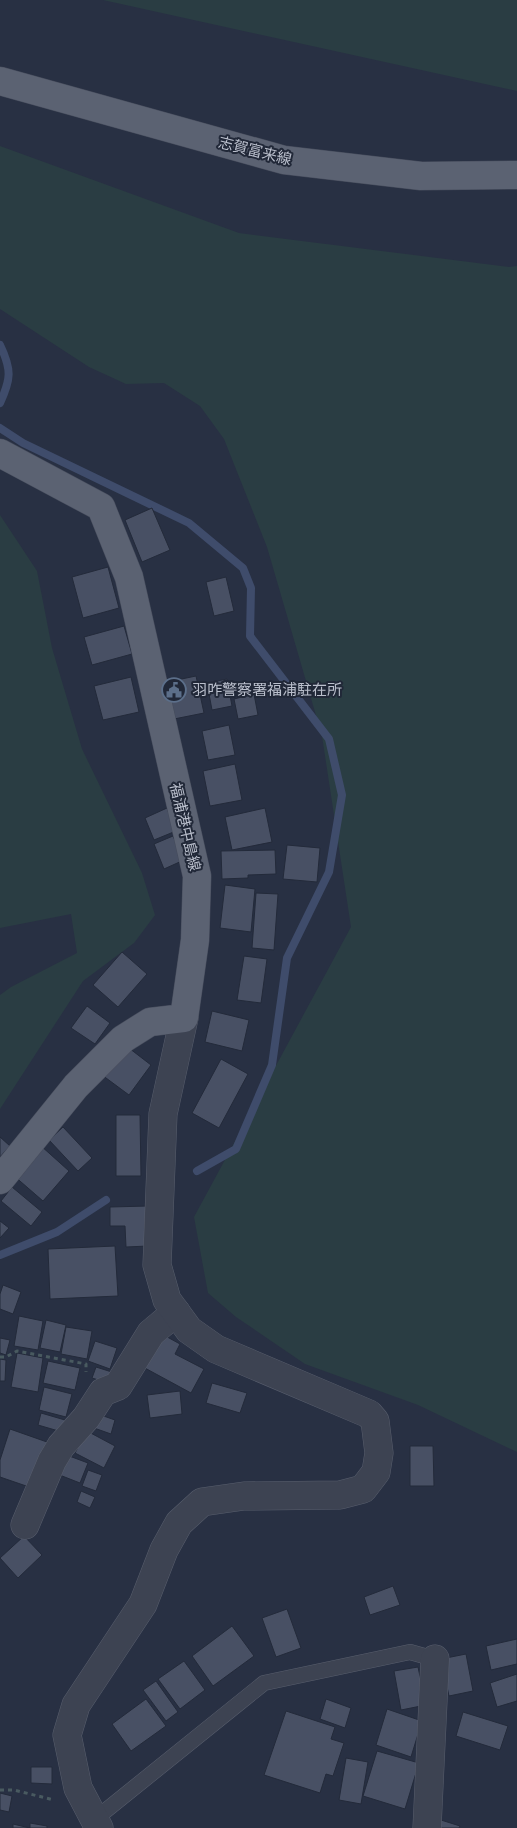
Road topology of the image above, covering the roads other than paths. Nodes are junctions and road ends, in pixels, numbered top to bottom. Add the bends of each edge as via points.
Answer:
1 (0, 81) edge
2 (517, 175) edge
3 (0, 453) edge
4 (184, 1018) junction
5 (0, 1180) edge
6 (176, 1312) junction
7 (25, 1525) dead end
8 (435, 1658) joint
9 (94, 1819) edge
10 (427, 1828) edge

1 - 2 main road, 志賀富来線 via 284,160 420,176
3 - 4 main road, 福浦港中島線 via 101,507 130,578 197,876 195,940
4 - 5 main road via 150,1022 123,1040 76,1086
4 - 6 street via 163,1114 157,1265 167,1300
6 - 7 street via 151,1332 118,1386 103,1392 86,1418 61,1446
6 - 9 street via 189,1330 216,1349 369,1414 375,1421 378,1436 376,1472 363,1489 340,1496 244,1496 202,1502 179,1523 164,1550 143,1604 76,1705 67,1736 78,1788
8 - 9 lane via 410,1652 264,1683
8 - 10 street

